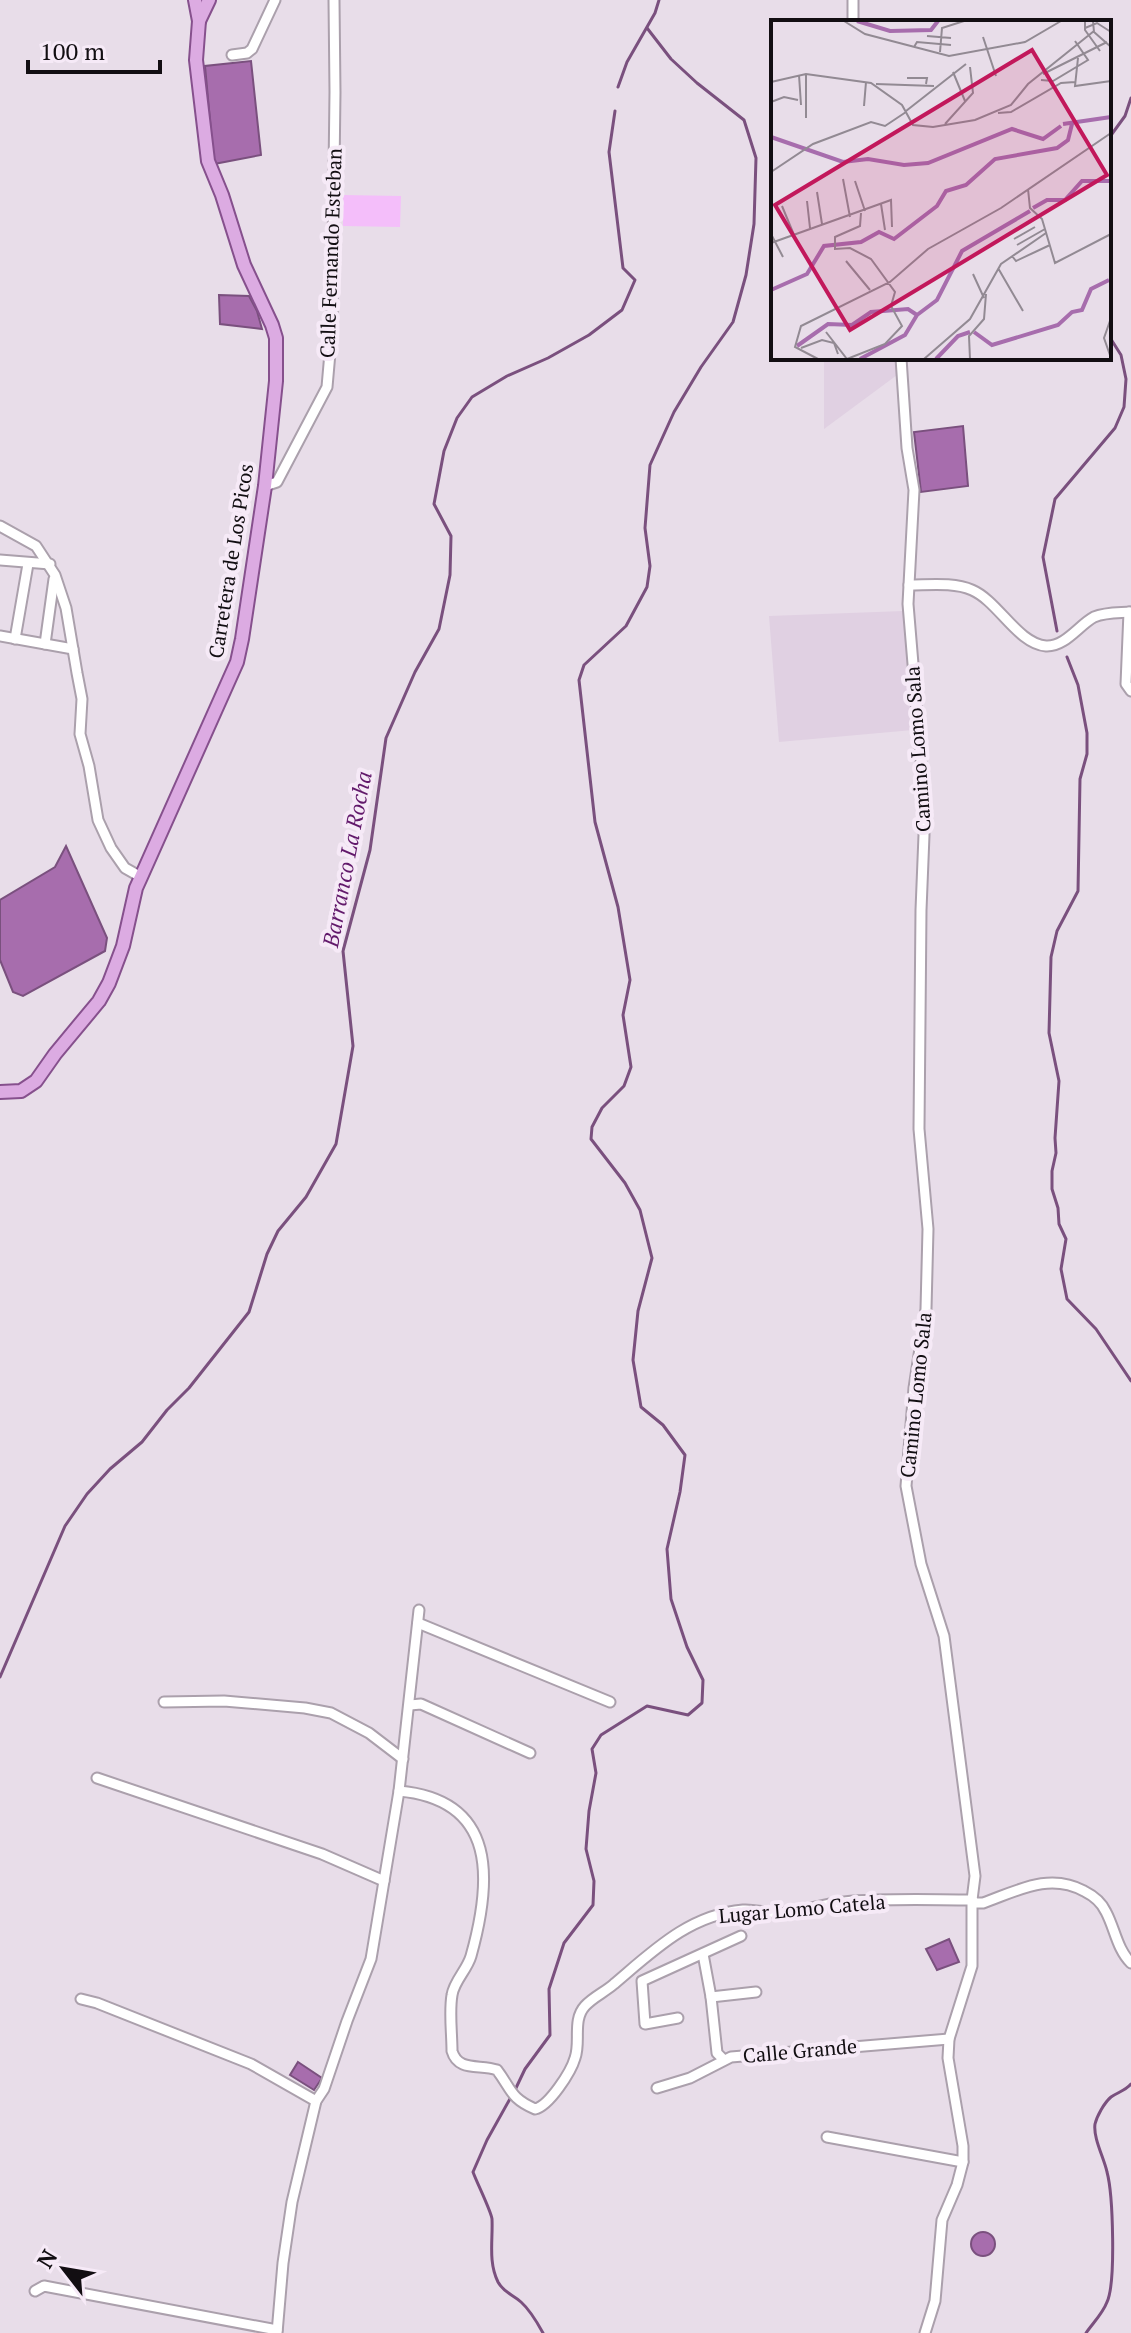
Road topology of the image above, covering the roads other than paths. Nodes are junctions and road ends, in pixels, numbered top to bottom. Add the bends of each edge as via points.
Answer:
1 (195, 0) edge
2 (209, 0) edge
3 (275, 0) edge
4 (334, 0) edge
5 (199, 21) junction
6 (232, 55) dead end
7 (901, 360) edge
8 (265, 486) junction
9 (0, 526) edge
10 (0, 560) edge
11 (28, 564) junction
12 (50, 564) junction
13 (55, 575) junction
14 (909, 585) junction
15 (1130, 612) edge
16 (0, 636) edge
17 (15, 639) junction
18 (45, 644) junction
19 (73, 649) junction
20 (1131, 691) edge
21 (141, 877) junction
22 (0, 1092) edge
23 (419, 1610) dead end
24 (418, 1623) junction
25 (164, 1702) dead end
26 (610, 1702) dead end
27 (410, 1705) junction
28 (530, 1753) dead end
29 (403, 1759) junction
30 (97, 1778) dead end
31 (399, 1791) junction
32 (384, 1881) junction
33 (972, 1900) junction
34 (741, 1936) dead end
35 (703, 1954) junction
36 (1131, 1963) edge
37 (756, 1992) dead end
38 (711, 1997) junction
39 (81, 1999) dead end
40 (678, 2018) dead end
41 (949, 2039) junction
42 (724, 2060) junction
43 (657, 2088) dead end
44 (316, 2101) junction
45 (827, 2137) dead end
46 (963, 2162) junction
47 (35, 2291) dead end
48 (277, 2332) edge
49 (925, 2333) edge

1 - 5 main road
2 - 5 main road
3 - 6 street via 252,49
4 - 8 street, Calle Fernando Esteban via 327,387 277,482
5 - 8 main road, Carretera de Los Picos via 196,60 208,161 276,338
7 - 14 street, Camino Lomo Sala via 914,490
8 - 21 main road, Carretera de Los Picos via 237,662
9 - 12 street via 36,546
10 - 11 street
11 - 12 street
11 - 17 street
12 - 13 street
13 - 18 street
13 - 19 street
14 - 15 street via 970,589 1042,645 1056,644 1104,613
14 - 33 street, Camino Lomo Sala via 924,819 919,1129 928,1269 906,1486 921,1564 944,1636 975,1876
15 - 20 street via 1126,684
16 - 17 street
17 - 18 street
18 - 19 street
19 - 21 street via 82,699 80,734 98,820 125,868
21 - 22 main road, Carretera de Los Picos via 116,967 99,1001 36,1081 21,1091
23 - 24 street
24 - 26 street
24 - 27 street
25 - 29 street via 224,1701 331,1713
27 - 28 street via 421,1704
27 - 29 street
29 - 31 street
30 - 32 street via 322,1854
31 - 32 street
31 - 33 street, Lugar Lomo Catela via 422,1793 460,1812 481,1853 485,1882 477,1932 452,1993 454,2058 464,2065 497,2070 512,2095 535,2109 547,2103 569,2072 583,2007 694,1922 742,1910 776,1914 849,1901
32 - 44 street via 371,1959
33 - 36 street via 983,1903 1049,1882 1080,1888 1105,1909
33 - 41 street, Camino Lomo Sala via 972,1966
34 - 35 street
35 - 38 street
35 - 40 street via 642,1981 645,2024
37 - 38 street
38 - 42 street via 717,2053
39 - 44 street via 251,2064
41 - 42 street, Calle Grande
41 - 46 street, Camino Lomo Sala
42 - 43 street, Calle Grande
44 - 48 street via 292,2202
45 - 46 street
46 - 49 street, Camino Lomo Sala via 942,2220 935,2301
47 - 48 street via 44,2286

